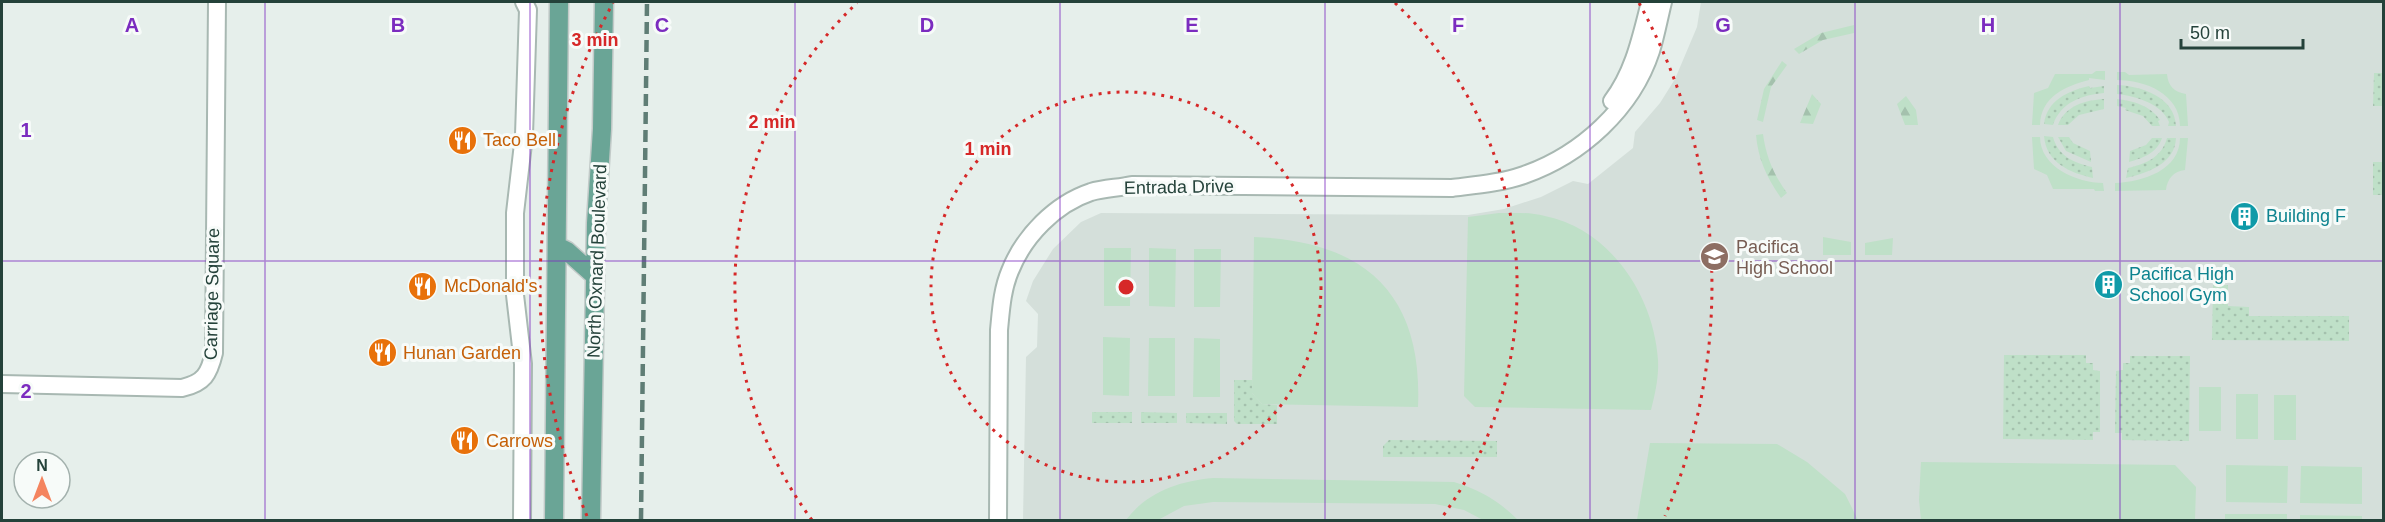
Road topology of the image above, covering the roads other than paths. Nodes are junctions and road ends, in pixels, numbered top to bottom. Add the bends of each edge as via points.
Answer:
1 (216, 2) edge
2 (524, 2) edge
3 (559, 2) edge
4 (604, 2) edge
5 (1650, 2) edge
6 (1664, 2) edge
7 (1589, 141) junction
8 (557, 246) junction
9 (595, 276) junction
10 (2, 384) edge
11 (522, 520) edge
12 (554, 520) edge
13 (591, 520) edge
14 (998, 520) edge

1 - 10 street, Carriage Square via 214,353 206,377 183,388
2 - 11 street via 528,10 524,135 515,213 515,295 524,364
3 - 8 main road
4 - 9 main road, North Oxnard Boulevard
5 - 7 street via 1637,55
6 - 7 street, Entrada Drive via 1651,52 1634,88
7 - 14 street, Entrada Drive via 1524,176 1491,184 1452,188 1132,185 1092,192 1065,204 1024,246 1010,271 1002,300
8 - 9 main road
8 - 12 main road
9 - 13 main road, North Oxnard Boulevard

